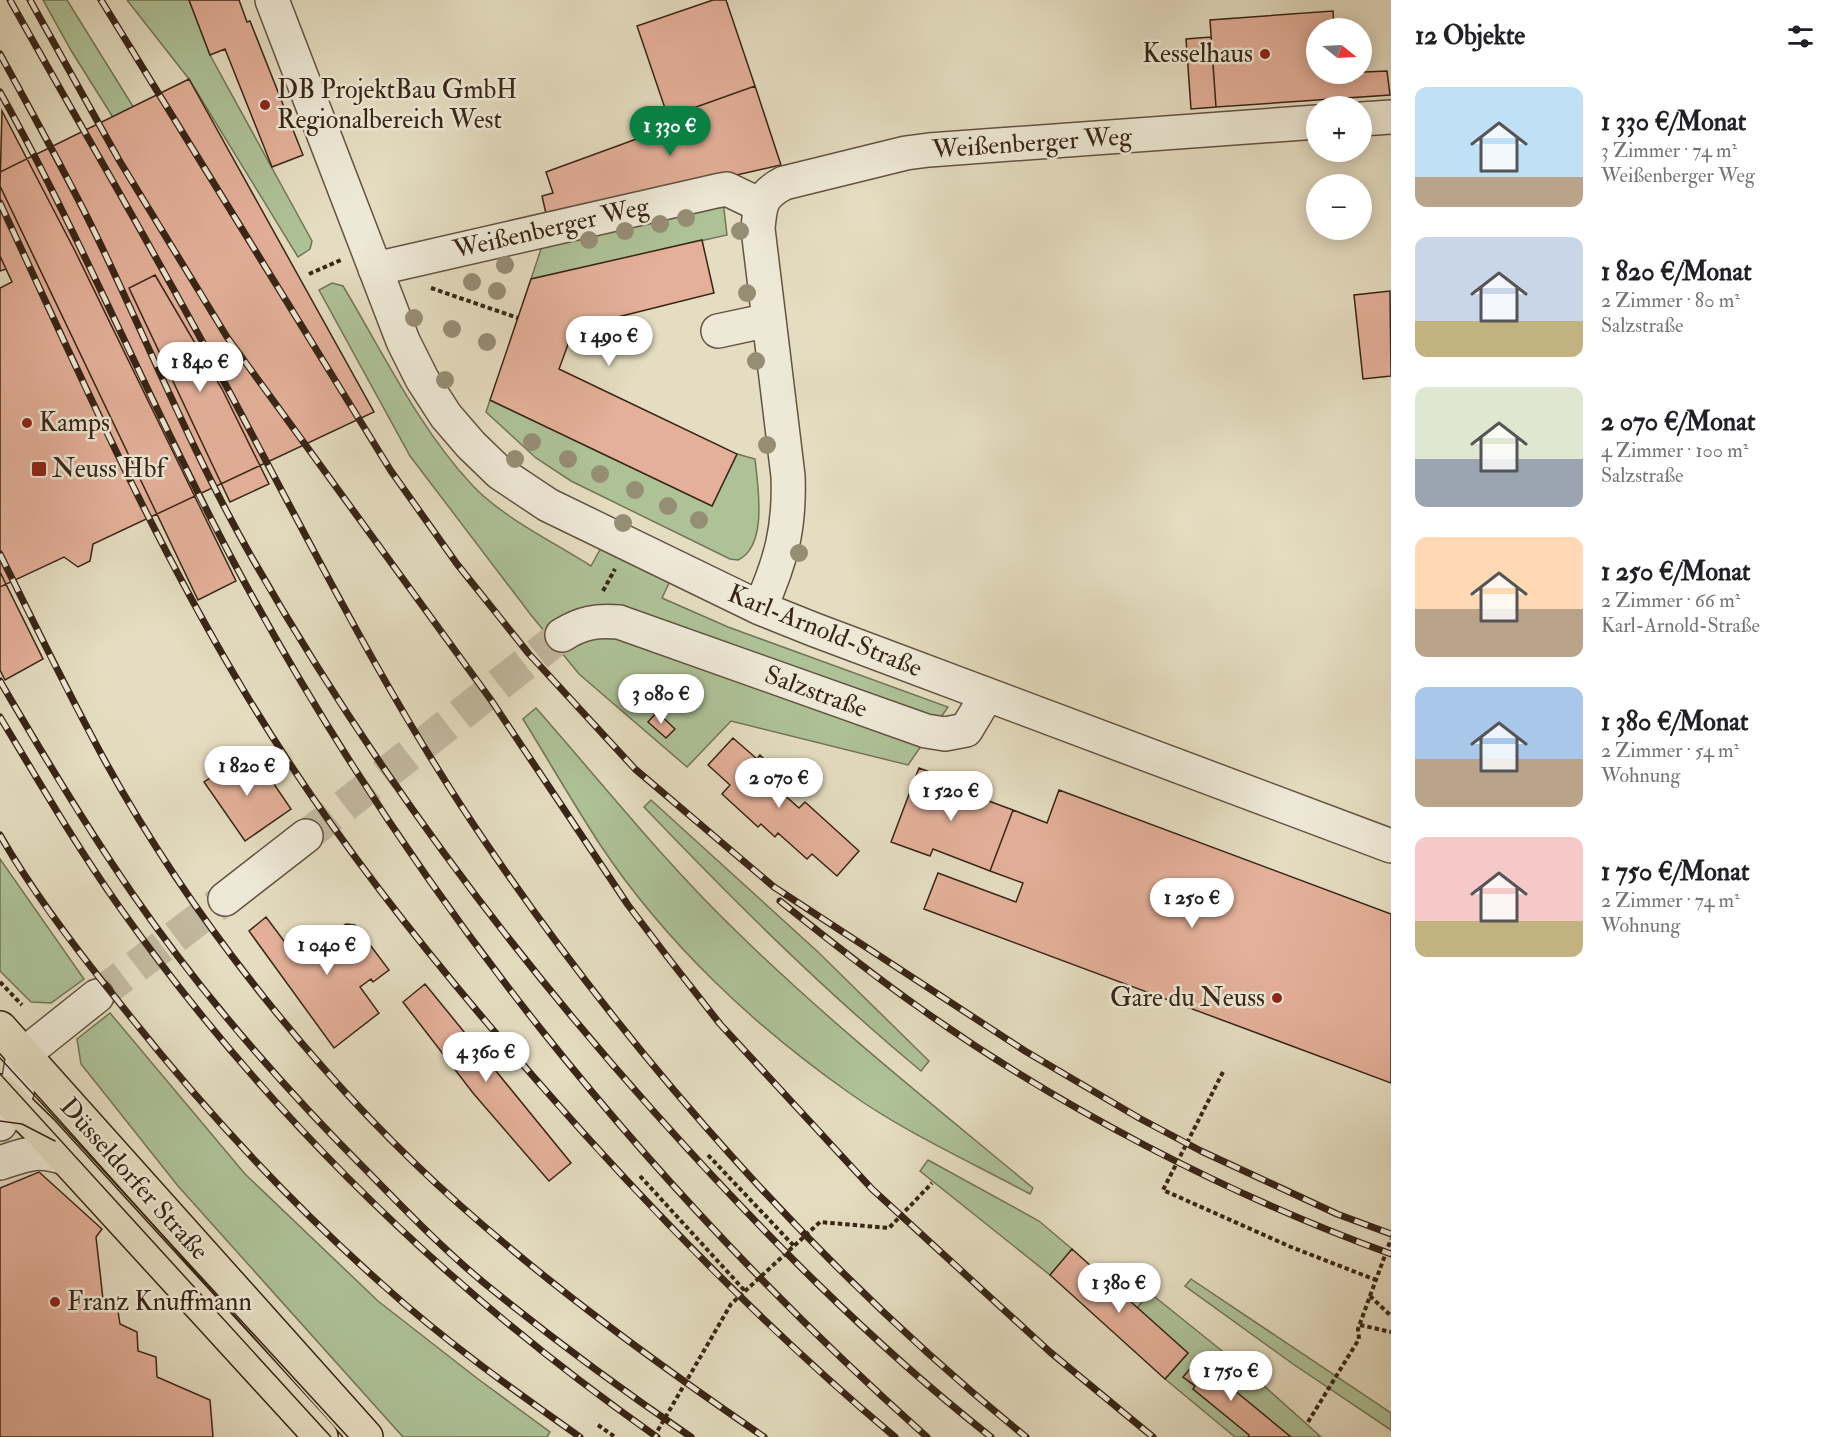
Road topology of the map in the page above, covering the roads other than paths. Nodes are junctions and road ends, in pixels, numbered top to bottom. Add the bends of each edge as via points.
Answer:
1 (272, 0) edge
2 (1391, 117) edge
3 (1372, 118) edge
4 (1306, 123) edge
5 (760, 205) junction
6 (375, 269) junction
7 (769, 321) junction
8 (718, 331) dead end
9 (760, 608) junction
10 (562, 635) tunnel mouth
11 (987, 695) junction
12 (306, 836) tunnel mouth
13 (1391, 846) edge
14 (225, 899) tunnel mouth
15 (97, 996) tunnel mouth
16 (0, 1028) edge
17 (24, 1055) junction
18 (4, 1106) edge
19 (65, 1158) junction
20 (0, 1163) edge
21 (321, 1437) edge
22 (366, 1437) edge

1 - 6 street, Karl-Arnold-Straße
2 - 3 street
4 - 5 street, Weißenberger Weg via 906,153 784,183 769,191
5 - 6 street, Weißenberger Weg via 727,189
5 - 7 street via 758,229
6 - 9 street, Karl-Arnold-Straße via 422,379 446,416 500,473 548,505
7 - 8 street
7 - 9 street via 789,510 782,552
9 - 11 street, Karl-Arnold-Straße
10 - 11 street, Salzstraße via 579,625 619,622 926,732 966,730
11 - 13 street, Karl-Arnold-Straße
12 - 14 street
15 - 17 street
16 - 17 main road, Düsseldorfer Straße
17 - 18 street
17 - 22 main road, Düsseldorfer Straße
18 - 19 main road, Düsseldorfer Straße
19 - 20 street via 31,1152
19 - 21 main road, Düsseldorfer Straße

